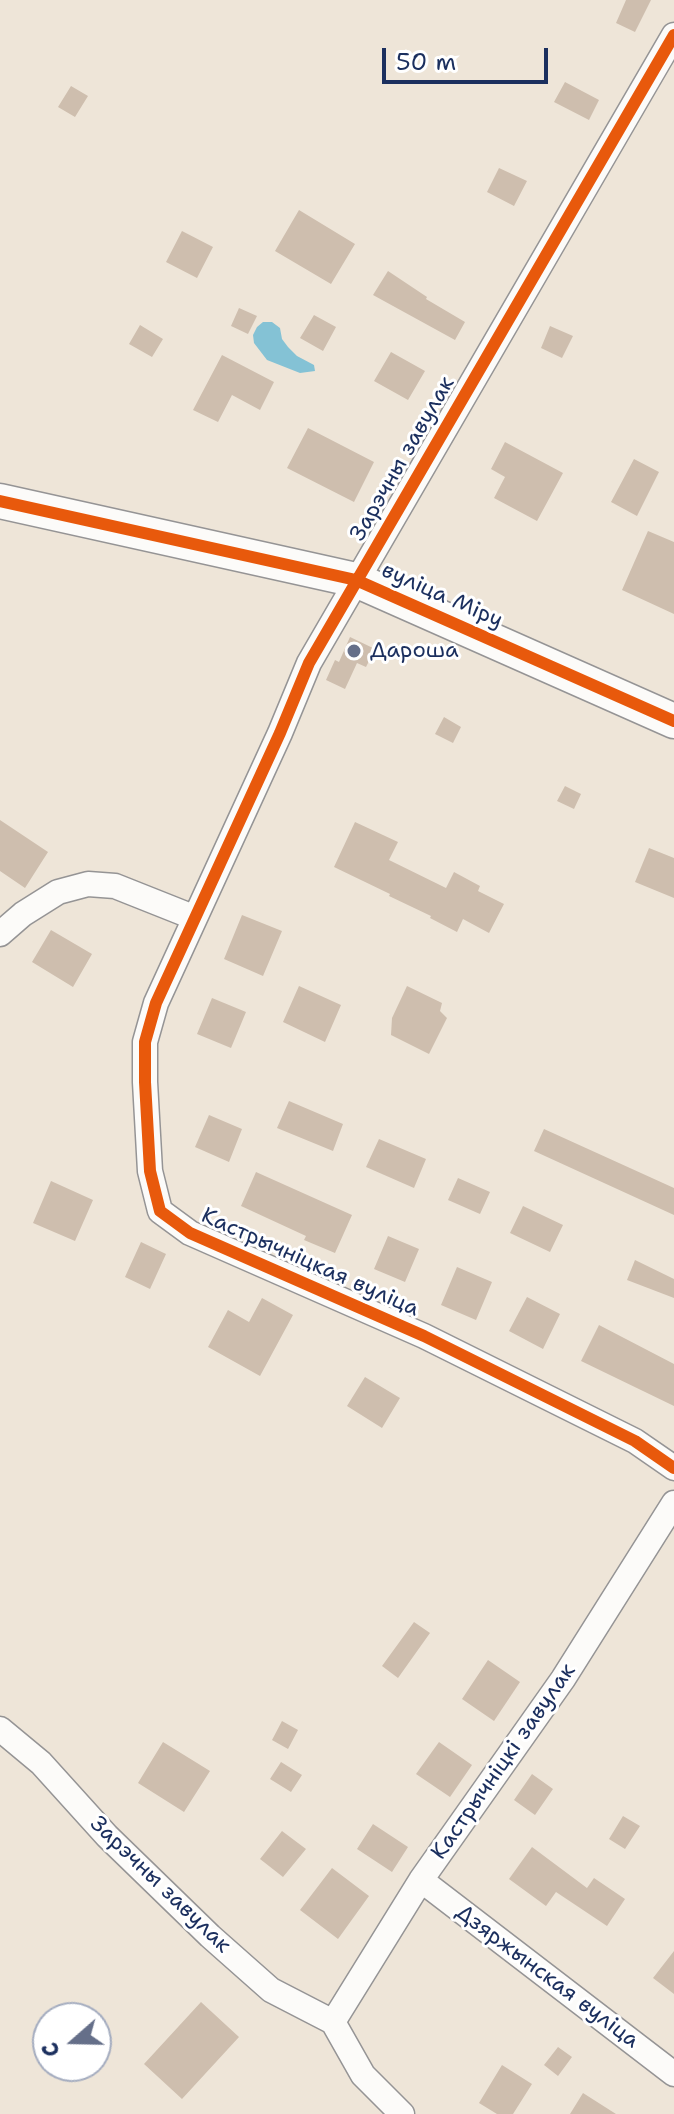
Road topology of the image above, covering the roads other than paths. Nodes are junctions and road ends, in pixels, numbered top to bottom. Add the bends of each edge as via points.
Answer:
1 (674, 35) edge
2 (0, 501) edge
3 (356, 580) junction
4 (674, 721) edge
5 (193, 917) junction
6 (0, 934) edge
7 (674, 1468) edge
8 (674, 1503) edge
9 (0, 1729) edge
10 (421, 1880) junction
11 (333, 2022) junction
12 (674, 2074) edge
13 (402, 2114) edge

1 - 3 street, Зарэчны завулак
2 - 3 street, вуліца Міру
3 - 4 street, вуліца Міру
3 - 5 street, Зарэчны завулак via 309,663
5 - 6 street via 115,886 88,884 58,892
5 - 7 street, Кастрычніцкая вуліца via 145,1042 150,1171 160,1211 190,1233 424,1336 579,1413
8 - 10 street, Кастрычніцкі завулак via 563,1679
9 - 11 street, Зарэчны завулак via 41,1763 107,1836 230,1954 271,1990
10 - 11 street, Кастрычніцкі завулак
10 - 12 street, Дзяржынская вуліца
11 - 13 street via 363,2075

